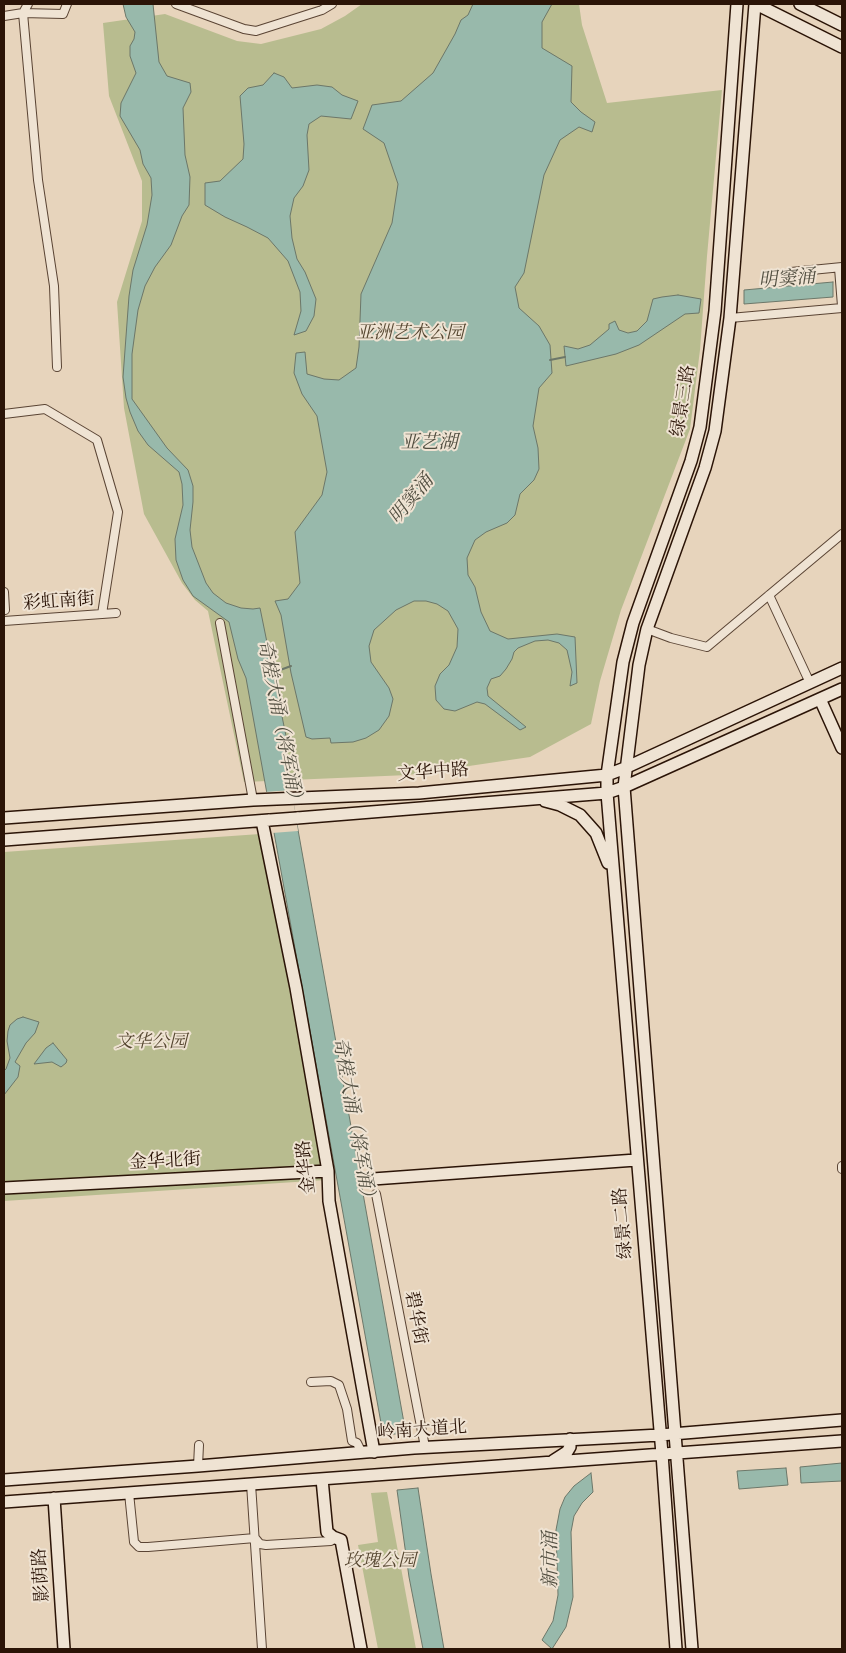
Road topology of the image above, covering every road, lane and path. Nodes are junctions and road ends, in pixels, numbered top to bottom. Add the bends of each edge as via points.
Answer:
1 (28, 4) edge
2 (68, 4) edge
3 (176, 4) edge
4 (332, 4) edge
5 (736, 4) edge
6 (756, 4) edge
7 (800, 4) edge
8 (321, 7) edge
9 (23, 13) junction
10 (4, 16) edge
11 (842, 25) edge
12 (842, 47) edge
13 (840, 267) edge
14 (791, 272) dead end
15 (842, 307) edge
16 (730, 318) junction
17 (57, 367) dead end
18 (4, 414) edge
19 (842, 534) edge
20 (4, 592) edge
21 (769, 595) junction
22 (5, 610) dead end
23 (116, 613) dead end
24 (102, 614) junction
25 (4, 622) edge
26 (220, 623) dead end
27 (647, 629) junction
28 (842, 668) edge
29 (810, 683) junction
30 (842, 689) edge
31 (820, 699) junction
32 (842, 748) edge
33 (625, 768) junction
34 (607, 775) junction
35 (624, 787) junction
36 (606, 793) junction
37 (536, 798) junction
38 (254, 800) junction
39 (4, 818) edge
40 (266, 820) junction
41 (4, 840) edge
42 (614, 886) junction
43 (636, 1160) junction
44 (328, 1171) junction
45 (373, 1179) dead end
46 (4, 1188) edge
47 (376, 1194) dead end
48 (311, 1382) dead end
49 (842, 1420) edge
50 (675, 1433) junction
51 (660, 1434) junction
52 (570, 1440) junction
53 (842, 1440) edge
54 (199, 1445) dead end
55 (425, 1447) junction
56 (368, 1452) junction
57 (676, 1453) junction
58 (662, 1454) junction
59 (551, 1462) junction
60 (198, 1466) junction
61 (322, 1479) junction
62 (4, 1480) edge
63 (251, 1484) junction
64 (129, 1493) junction
65 (54, 1498) junction
66 (4, 1502) edge
67 (334, 1537) junction
68 (254, 1538) junction
69 (64, 1649) edge
70 (262, 1649) edge
71 (361, 1649) edge
72 (676, 1649) edge
73 (692, 1649) edge

1 - 9 street
2 - 9 street via 63,14
3 - 8 street via 244,29 256,30
4 - 8 street
5 - 34 main road, 绿景三路 via 715,312 700,427 633,623 623,662
6 - 12 main road
6 - 16 main road, 绿景三路
7 - 11 main road
9 - 10 street
9 - 17 street via 38,180 54,286
13 - 14 street
13 - 15 street
15 - 16 street
16 - 27 main road, 绿景三路 via 715,431 705,468
18 - 24 street via 45,409 97,440 118,512
19 - 21 street
20 - 22 street
21 - 27 street via 707,646
21 - 29 street
23 - 24 street, 彩虹南街
24 - 25 street, 彩虹南街
26 - 38 street
27 - 33 main road, 绿景三路
28 - 29 main road, 文华中路
29 - 33 main road, 文华中路
30 - 31 main road, 文华中路
31 - 32 main road
31 - 35 main road, 文华中路
33 - 34 main road, 文华中路
33 - 35 main road, 绿景三路
34 - 36 main road, 绿景三路
34 - 38 main road, 文华中路 via 419,793
35 - 36 main road, 文华中路
35 - 50 main road, 绿景二路
36 - 37 main road, 文华中路
36 - 42 main road, 绿景二路
37 - 40 main road, 文华中路, bridge
37 - 42 main road via 580,815 596,833
38 - 39 main road, 文华中路
40 - 41 main road, 文华中路
40 - 44 main road, 金华路
42 - 43 main road, 绿景二路
43 - 45 main road
43 - 51 main road, 绿景二路
44 - 46 main road, 金华北街
44 - 56 main road, 金华路 via 329,1201
47 - 55 street, 碧华街
48 - 56 street via 331,1381 339,1385 352,1441
49 - 50 main road, 岭南大道北
50 - 51 main road, 岭南大道北
50 - 57 main road, 绿景二路
51 - 52 main road, 岭南大道北
51 - 58 main road, 绿景二路
52 - 55 main road, 岭南大道北
52 - 59 main road via 567,1452
53 - 57 main road
54 - 60 street
55 - 56 main road, 岭南大道北
56 - 60 main road, 岭南大道北
57 - 58 main road
57 - 73 main road
58 - 59 main road
58 - 72 main road, 绿景二路
59 - 61 main road
60 - 62 main road, 岭南大道北
61 - 63 main road
61 - 67 main road via 327,1532
63 - 64 main road
63 - 68 street
64 - 65 main road
64 - 68 street via 134,1542 139,1546
65 - 66 main road
65 - 69 main road, 影荫路
67 - 68 street via 331,1541 266,1545
67 - 71 main road via 341,1540
68 - 70 street

